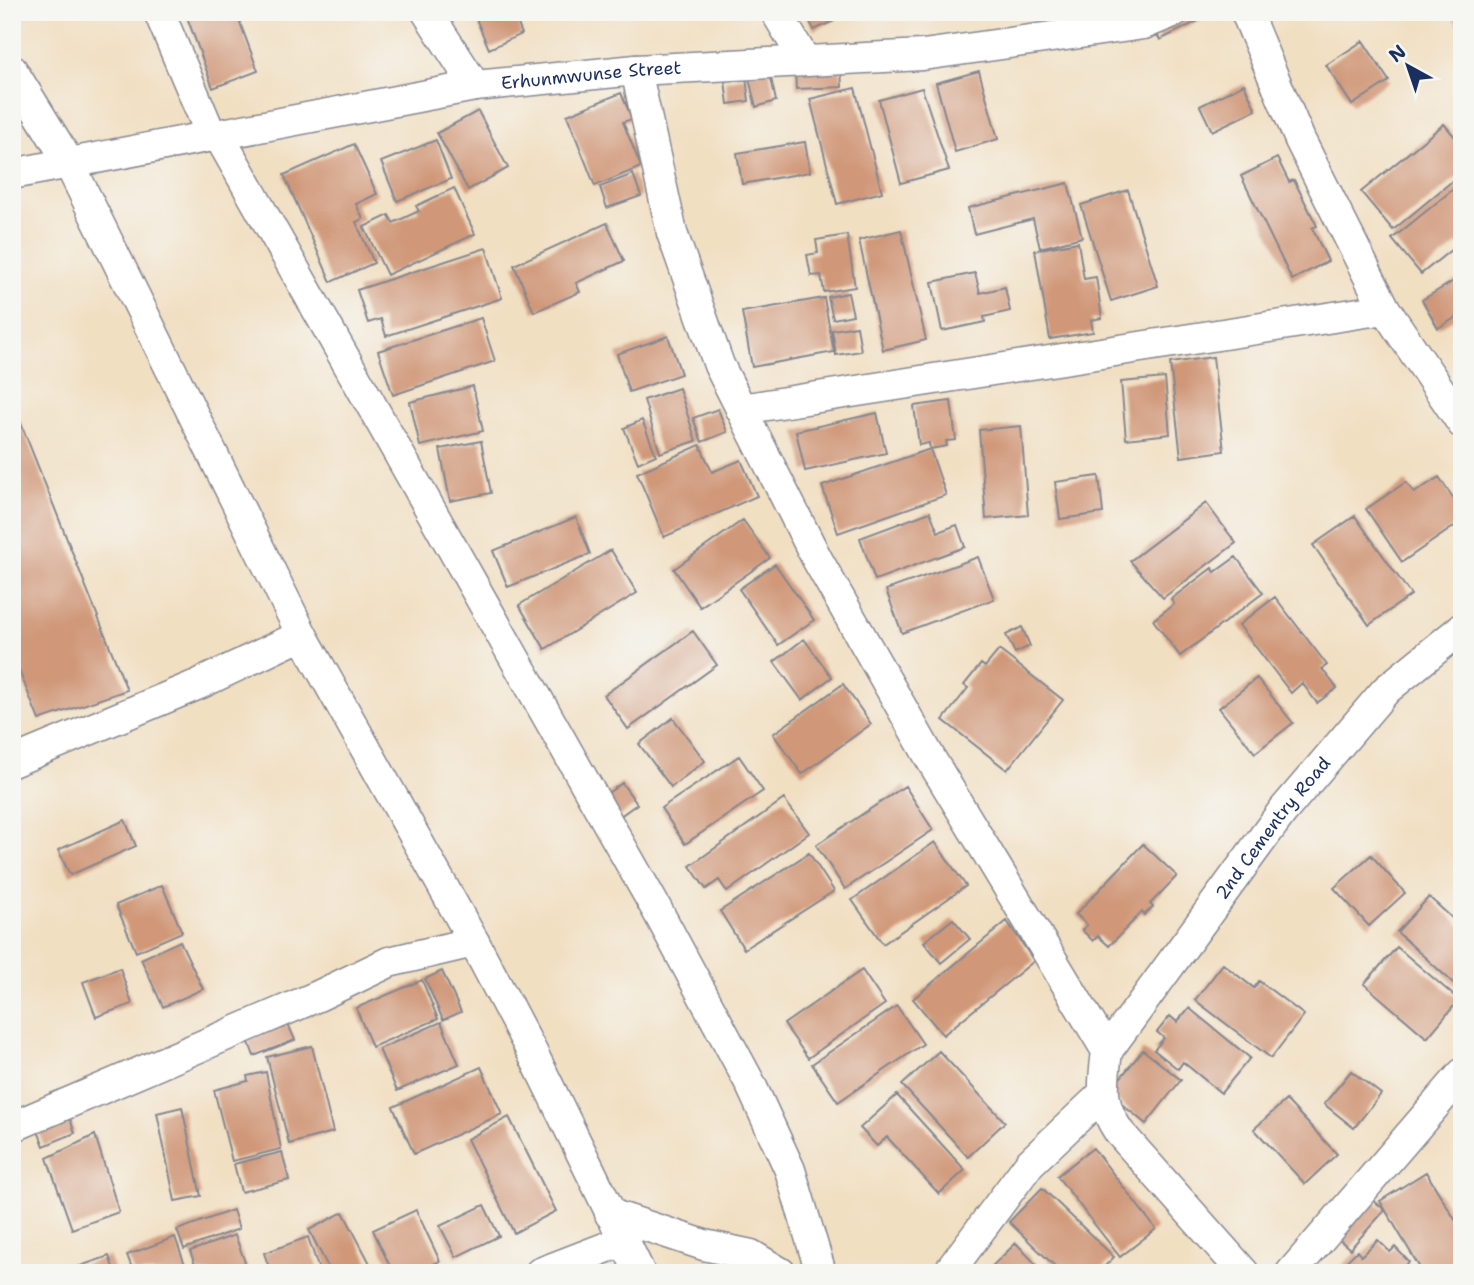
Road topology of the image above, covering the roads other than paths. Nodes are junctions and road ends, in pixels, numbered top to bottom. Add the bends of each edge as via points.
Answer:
1 (159, 12) edge
2 (427, 12) edge
3 (776, 12) edge
4 (1173, 12) edge
5 (1246, 12) edge
6 (804, 59) junction
7 (12, 70) edge
8 (636, 70) junction
9 (475, 86) junction
10 (216, 137) junction
11 (68, 161) junction
12 (12, 174) edge
13 (1385, 309) junction
14 (741, 409) junction
15 (1462, 423) edge
16 (1462, 628) edge
17 (302, 635) junction
18 (12, 762) edge
19 (474, 942) junction
20 (1107, 1051) junction
21 (1462, 1074) edge
22 (1102, 1095) junction
23 (12, 1127) edge
24 (610, 1214) junction
25 (623, 1241) junction
26 (540, 1273) edge
27 (640, 1273) edge
28 (781, 1273) edge
29 (821, 1273) edge
30 (948, 1273) edge
31 (1244, 1273) edge
32 (1291, 1273) edge

1 - 10 street
2 - 9 street
3 - 6 street
4 - 6 street, Erhunmwunse Street via 1144,24 923,55
5 - 13 street via 1300,140
6 - 8 street, Erhunmwunse Street
7 - 11 street
8 - 9 street, Erhunmwunse Street
8 - 14 street via 672,233 719,365
9 - 10 street, Erhunmwunse Street
10 - 11 street, Erhunmwunse Street
10 - 29 street via 577,767 750,1083 790,1170
11 - 12 street, Erhunmwunse Street
11 - 17 street
13 - 14 street
13 - 15 street
14 - 20 street via 817,559 939,773
16 - 20 street, 2nd Cementry Road via 1386,690 1282,812
17 - 18 street via 199,684
17 - 19 street
19 - 23 street via 389,962
19 - 24 street
20 - 22 street
21 - 32 street
22 - 30 street via 1030,1163
22 - 31 street via 1119,1132
24 - 25 street
24 - 28 street via 704,1245 751,1255
25 - 26 street
25 - 27 street

